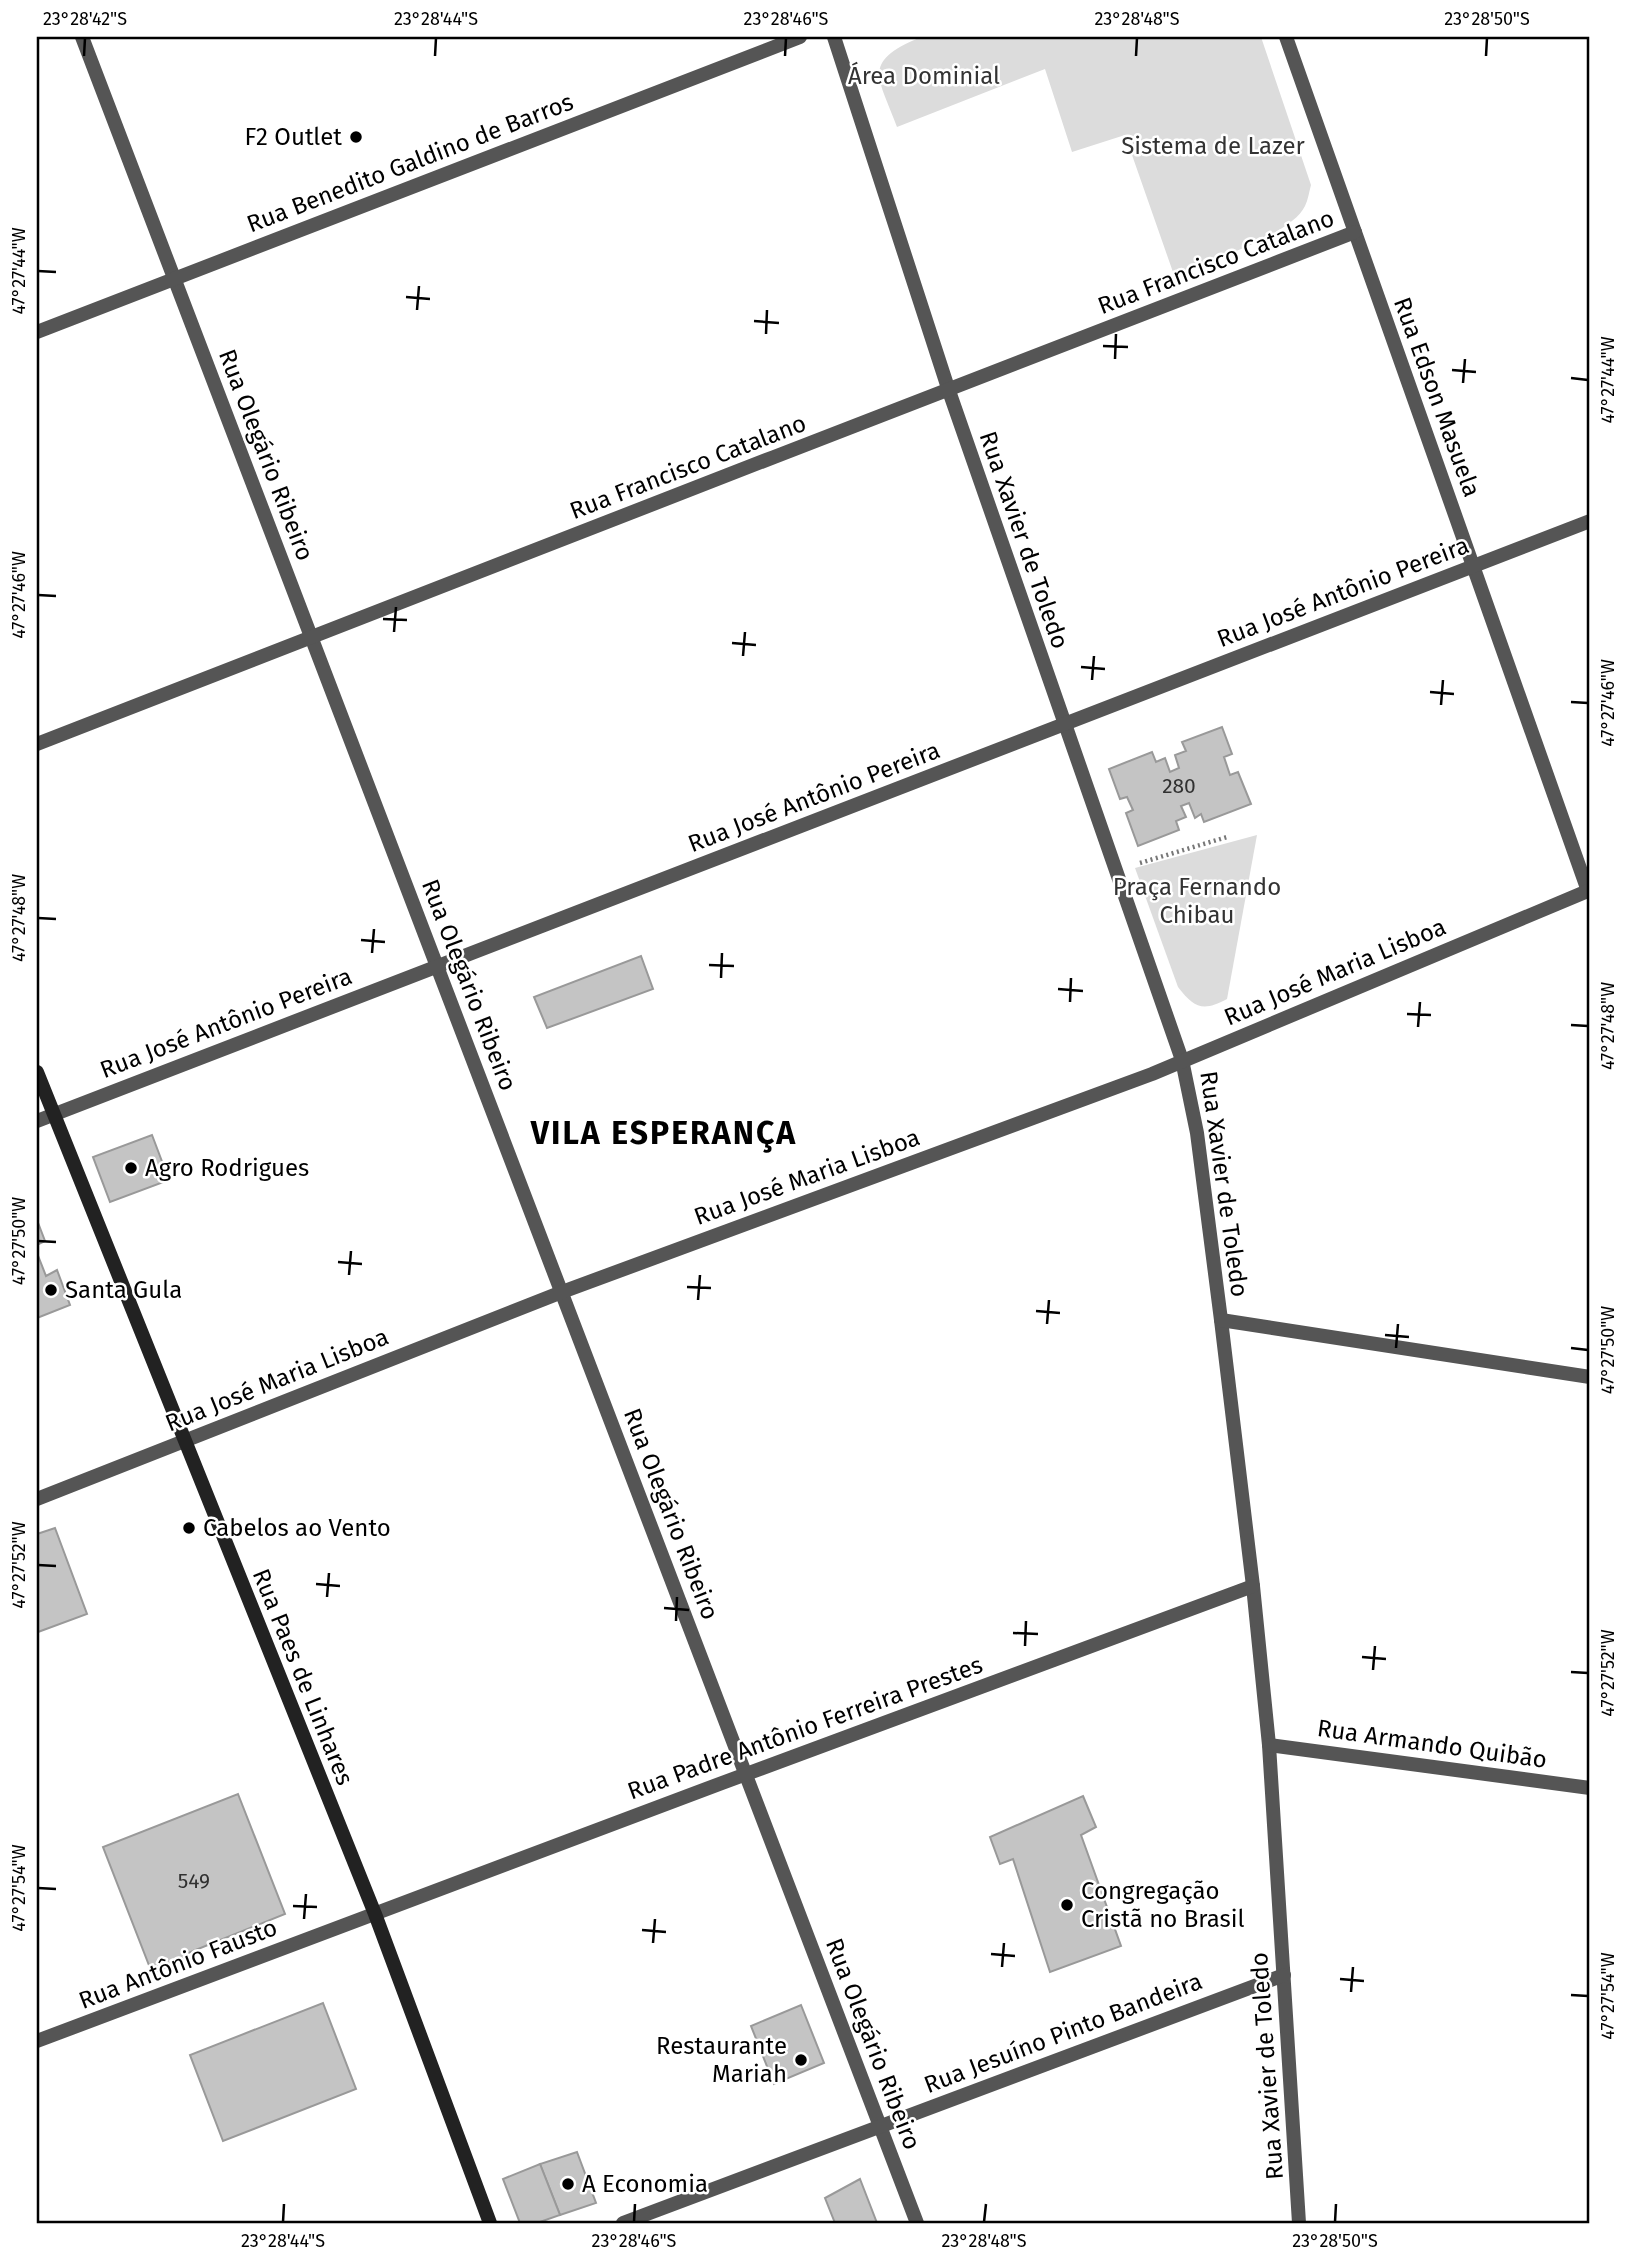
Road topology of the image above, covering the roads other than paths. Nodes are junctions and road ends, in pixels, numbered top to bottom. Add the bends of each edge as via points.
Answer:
1 (82, 37) edge
2 (800, 37) edge
3 (834, 37) edge
4 (1286, 37) edge
5 (1355, 232) junction
6 (174, 279) junction
7 (37, 332) edge
8 (949, 391) junction
9 (1590, 521) edge
10 (1474, 566) junction
11 (311, 636) junction
12 (1064, 724) junction
13 (37, 744) edge
14 (1589, 891) edge
15 (437, 967) junction
16 (1182, 1060) junction
17 (37, 1072) edge
18 (54, 1114) junction
19 (37, 1121) edge
20 (562, 1292) junction
21 (1221, 1320) junction
22 (1590, 1377) edge
23 (184, 1442) junction
24 (37, 1499) edge
25 (1253, 1586) junction
26 (1269, 1745) junction
27 (746, 1774) junction
28 (1590, 1788) edge
29 (375, 1914) junction
30 (1284, 1975) junction
31 (37, 2041) edge
32 (880, 2126) junction
33 (490, 2223) edge
34 (623, 2223) edge
35 (917, 2223) edge
36 (1299, 2223) edge

1 - 6 street, Rua Olegário Ribeiro
2 - 6 street, Rua Benedito Galdino de Barros
3 - 8 street, Rua Xavier de Toledo
4 - 5 street, Rua Edson Masuela
5 - 8 street, Rua Francisco Catalano
5 - 10 street, Rua Edson Masuela
6 - 7 street, Rua Benedito Galdino de Barros
6 - 11 street, Rua Olegário Ribeiro
8 - 11 street, Rua Francisco Catalano
8 - 12 street, Rua Xavier de Toledo
9 - 10 street, Rua José Antônio Pereira
10 - 12 street, Rua José Antônio Pereira
10 - 14 street, Rua Edson Masuela
11 - 13 street, Rua Francisco Catalano
11 - 15 street, Rua Olegário Ribeiro
12 - 15 street, Rua José Antônio Pereira
12 - 16 street, Rua Xavier de Toledo
14 - 16 street, Rua José Maria Lisboa
15 - 18 street, Rua José Antônio Pereira
15 - 20 street, Rua Olegário Ribeiro
16 - 20 street, Rua José Maria Lisboa
16 - 21 street, Rua Xavier de Toledo via 1197,1132
17 - 18 street, Rua Paes de Linhares
18 - 19 street, Rua José Antônio Pereira
18 - 23 street, Rua Paes de Linhares
20 - 23 street, Rua José Maria Lisboa
20 - 27 street, Rua Olegário Ribeiro
21 - 22 street
21 - 25 street, Rua Xavier de Toledo
23 - 24 street, Rua José Maria Lisboa
23 - 29 street, Rua Paes de Linhares
25 - 26 street, Rua Xavier de Toledo
25 - 27 street, Rua Padre Antônio Ferreira Prestes
26 - 28 street, Rua Armando Quibão
26 - 30 street, Rua Xavier de Toledo
27 - 29 street, Rua Padre Antônio Ferreira Prestes
27 - 32 street, Rua Olegário Ribeiro
29 - 31 street, Rua Antônio Fausto
29 - 33 street, Rua Paes de Linhares
30 - 32 street, Rua Jesuíno Pinto Bandeira
30 - 36 street, Rua Xavier de Toledo
32 - 34 street, Rua Jesuíno Pinto Bandeira
32 - 35 street, Rua Olegário Ribeiro

